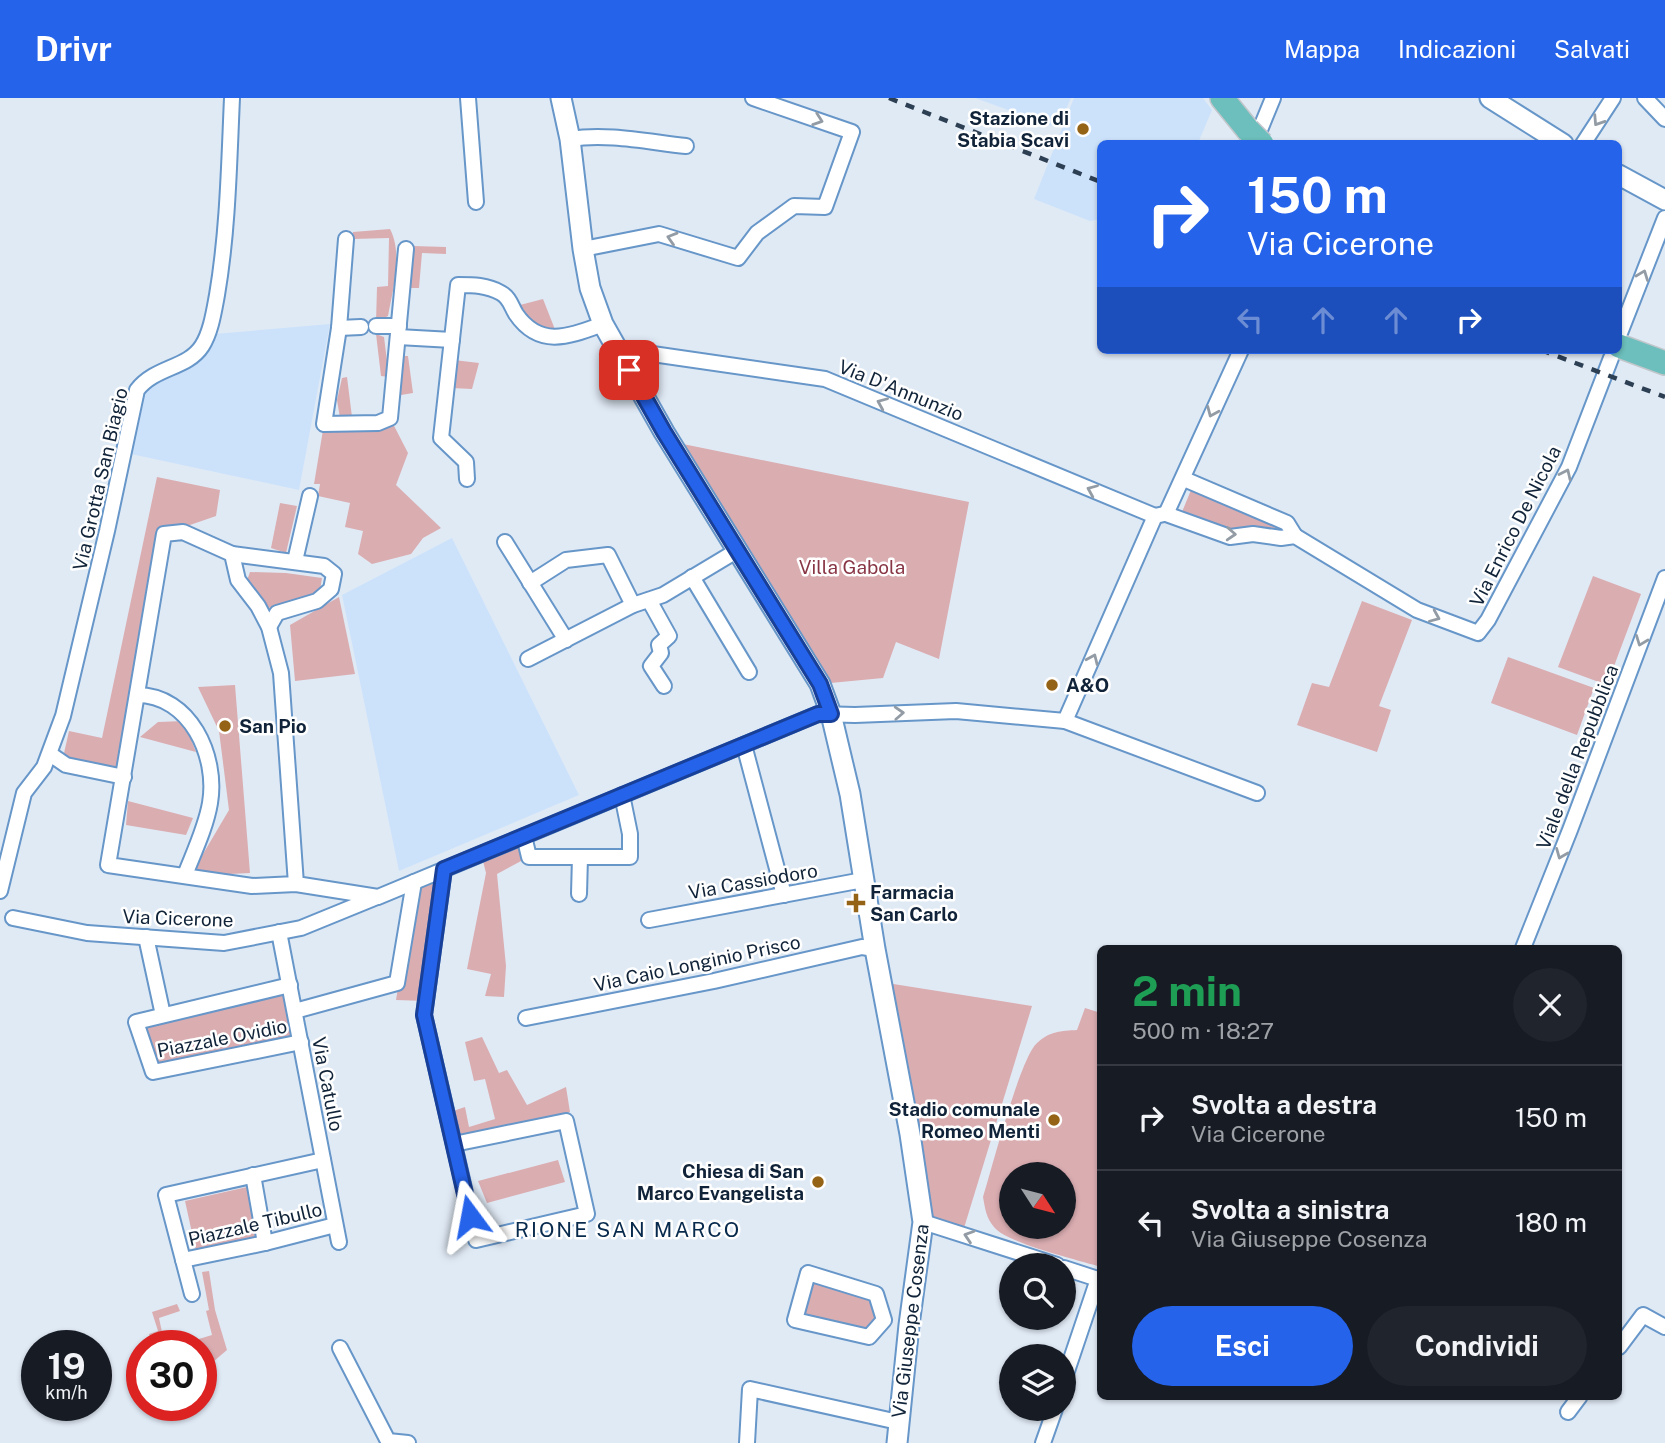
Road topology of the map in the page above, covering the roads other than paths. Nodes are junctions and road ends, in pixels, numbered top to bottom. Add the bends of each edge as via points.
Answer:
1 (232, 98) edge
2 (468, 98) edge
3 (561, 98) edge
4 (753, 98) edge
5 (1222, 98) edge
6 (1273, 98) edge
7 (1490, 98) edge
8 (1613, 98) edge
9 (1645, 98) edge
10 (1665, 119) edge
11 (570, 139) junction
12 (1255, 139) edge
13 (1557, 140) edge
14 (1586, 140) edge
15 (686, 146) dead end
16 (1622, 177) edge
17 (1665, 200) edge
18 (476, 202) dead end
19 (1665, 218) edge
20 (346, 240) dead end
21 (406, 249) dead end
22 (583, 249) junction
23 (603, 324) junction
24 (339, 328) junction
25 (399, 332) junction
26 (1622, 333) edge
27 (452, 340) junction
28 (1622, 348) edge
29 (618, 349) junction
30 (1239, 354) edge
31 (1614, 354) edge
32 (1665, 363) edge
33 (467, 479) dead end
34 (1184, 479) junction
35 (310, 496) dead end
36 (1161, 515) junction
37 (1295, 536) junction
38 (505, 542) dead end
39 (738, 550) junction
40 (232, 554) junction
41 (295, 561) junction
42 (692, 577) junction
43 (1665, 578) edge
44 (530, 583) junction
45 (649, 600) junction
46 (633, 605) junction
47 (269, 627) junction
48 (566, 640) junction
49 (528, 659) dead end
50 (749, 673) dead end
51 (664, 686) dead end
52 (137, 695) junction
53 (831, 714) junction
54 (1065, 721) junction
55 (744, 745) junction
56 (50, 754) junction
57 (124, 778) junction
58 (1258, 793) dead end
59 (622, 795) junction
60 (524, 836) junction
61 (580, 857) junction
62 (444, 869) junction
63 (185, 875) junction
64 (863, 880) junction
65 (414, 882) junction
66 (296, 884) junction
67 (0, 891) edge
68 (579, 894) dead end
69 (784, 895) junction
70 (378, 897) junction
71 (13, 918) dead end
72 (649, 920) dead end
73 (279, 932) junction
74 (146, 937) junction
75 (1524, 945) edge
76 (875, 949) junction
77 (290, 985) junction
78 (295, 1012) junction
79 (163, 1015) junction
80 (526, 1018) dead end
81 (301, 1042) junction
82 (454, 1144) junction
83 (323, 1160) junction
84 (253, 1175) junction
85 (923, 1222) junction
86 (335, 1225) junction
87 (339, 1242) dead end
88 (265, 1243) junction
89 (1020, 1253) edge
90 (183, 1260) junction
91 (1076, 1272) edge
92 (1097, 1278) edge
93 (1097, 1285) edge
94 (192, 1294) dead end
95 (884, 1320) junction
96 (909, 1325) junction
97 (1665, 1327) edge
98 (1622, 1343) edge
99 (1076, 1345) edge
100 (340, 1348) dead end
101 (1577, 1400) edge
102 (1568, 1412) dead end
103 (1051, 1421) edge
104 (898, 1422) junction
105 (408, 1443) edge
106 (747, 1443) edge
107 (897, 1443) edge
108 (1044, 1443) edge

1 - 56 street, Via Grotta San Biagio via 224,252 213,314 194,356 154,374 137,390 82,637
2 - 18 street
3 - 11 main road, Via Giuseppe Cosenza
4 -> 22 street via 852,132 825,208 794,206 757,233 738,258 659,234
5 - 12 highway
6 - 12 street
7 - 13 main road
8 -> 14 street
9 - 10 street
11 - 15 street via 617,137
11 - 22 main road, Via Giuseppe Cosenza
16 - 17 main road
26 -> 19 street, Via Enrico De Nicola
20 - 24 street
21 - 25 street
22 - 23 main road, Via Giuseppe Cosenza
23 - 27 street via 546,337 531,330 502,293 458,285
23 - 29 main road, Via Giuseppe Cosenza
24 - 25 street via 369,326
24 - 25 street via 324,424 378,423 390,418
25 - 27 street
27 - 33 street via 441,438 467,462
28 - 32 highway
36 -> 29 street, Via D'Annunzio via 825,379
29 - 39 main road, Via Giuseppe Cosenza
30 -> 34 street
37 -> 31 street, Via Enrico De Nicola via 1417,610 1478,633 1569,467
34 - 36 street
34 - 37 street, Via Enrico De Nicola via 1287,523
35 - 41 street
36 -> 37 street, Via Enrico De Nicola via 1230,537
54 -> 36 street
38 - 44 street
39 - 42 street
39 - 53 main road, Via Giuseppe Cosenza via 820,684
40 - 41 street
40 - 47 street via 238,580
40 - 52 street via 183,532 164,534
41 - 47 street via 324,566 334,574 331,589 317,601 277,613
42 - 45 street
42 - 50 street
43 -> 75 street, Viale della Repubblica
44 - 46 street via 566,560 608,555
44 - 48 street
45 - 46 street
45 - 51 street via 669,636 659,645 661,653 651,666
46 - 48 street
47 - 66 street via 281,673
48 - 49 street
52 - 57 street
52 - 63 street via 150,695 169,704 188,718 202,738 211,776 210,803
53 -> 54 street, Via Cicerone via 956,711
53 - 55 street, Via Cicerone via 818,714
53 - 64 main road, Via Giuseppe Cosenza via 850,794
54 - 58 street, Via Cicerone
55 - 59 street, Via Cicerone
55 - 69 street
56 - 57 street via 66,765
56 - 67 street, Via Grotta San Biagio via 24,793
57 - 63 street, Via Cicerone via 108,865
59 - 60 street, Via Cicerone
59 - 61 street via 630,857
60 - 61 street via 529,857
60 - 62 street, Via Cicerone
61 - 68 street
62 - 65 street, Via Cicerone
62 - 82 street via 424,1015
63 - 66 street, Via Cicerone via 252,886
64 - 69 street, Via Cassiodoro
64 - 76 main road, Via Giuseppe Cosenza
65 - 70 street, Via Cicerone
65 - 78 street via 397,983
66 - 70 street, Via Cicerone
69 - 72 street, Via Cassiodoro
70 - 73 street, Via Cicerone via 301,928
71 - 74 street, Via Cicerone via 87,933
73 - 74 street, Via Cicerone via 224,943
73 - 77 street, Via Catullo
74 - 79 street
76 - 80 street, Via Caio Longinio Prisco via 862,947
76 - 85 main road, Via Giuseppe Cosenza
77 - 78 street, Via Catullo
77 - 79 street, Piazzale Ovidio
78 - 81 street, Via Catullo
79 - 81 street, Piazzale Ovidio via 136,1022 152,1072
81 - 83 street, Via Catullo
82 - 82 street via 566,1121 587,1214 476,1240
83 - 84 street, Piazzale Tibullo
83 - 86 street, Via Catullo
84 - 88 street
84 - 90 street, Piazzale Tibullo via 166,1195
89 -> 85 street
85 - 96 main road, Via Giuseppe Cosenza
86 - 87 street, Via Catullo
86 - 88 street, Piazzale Tibullo
88 - 90 street, Piazzale Tibullo
90 - 94 street, Piazzale Tibullo
91 - 92 street
93 - 99 street
95 - 95 street via 869,1337 795,1320 808,1273 876,1294
95 - 96 street
96 - 104 main road, Via Giuseppe Cosenza
97 - 98 street via 1643,1315
100 - 105 street via 388,1441
101 - 102 street
103 - 108 street
104 - 106 street via 750,1389
104 - 107 main road, Via Giuseppe Cosenza

